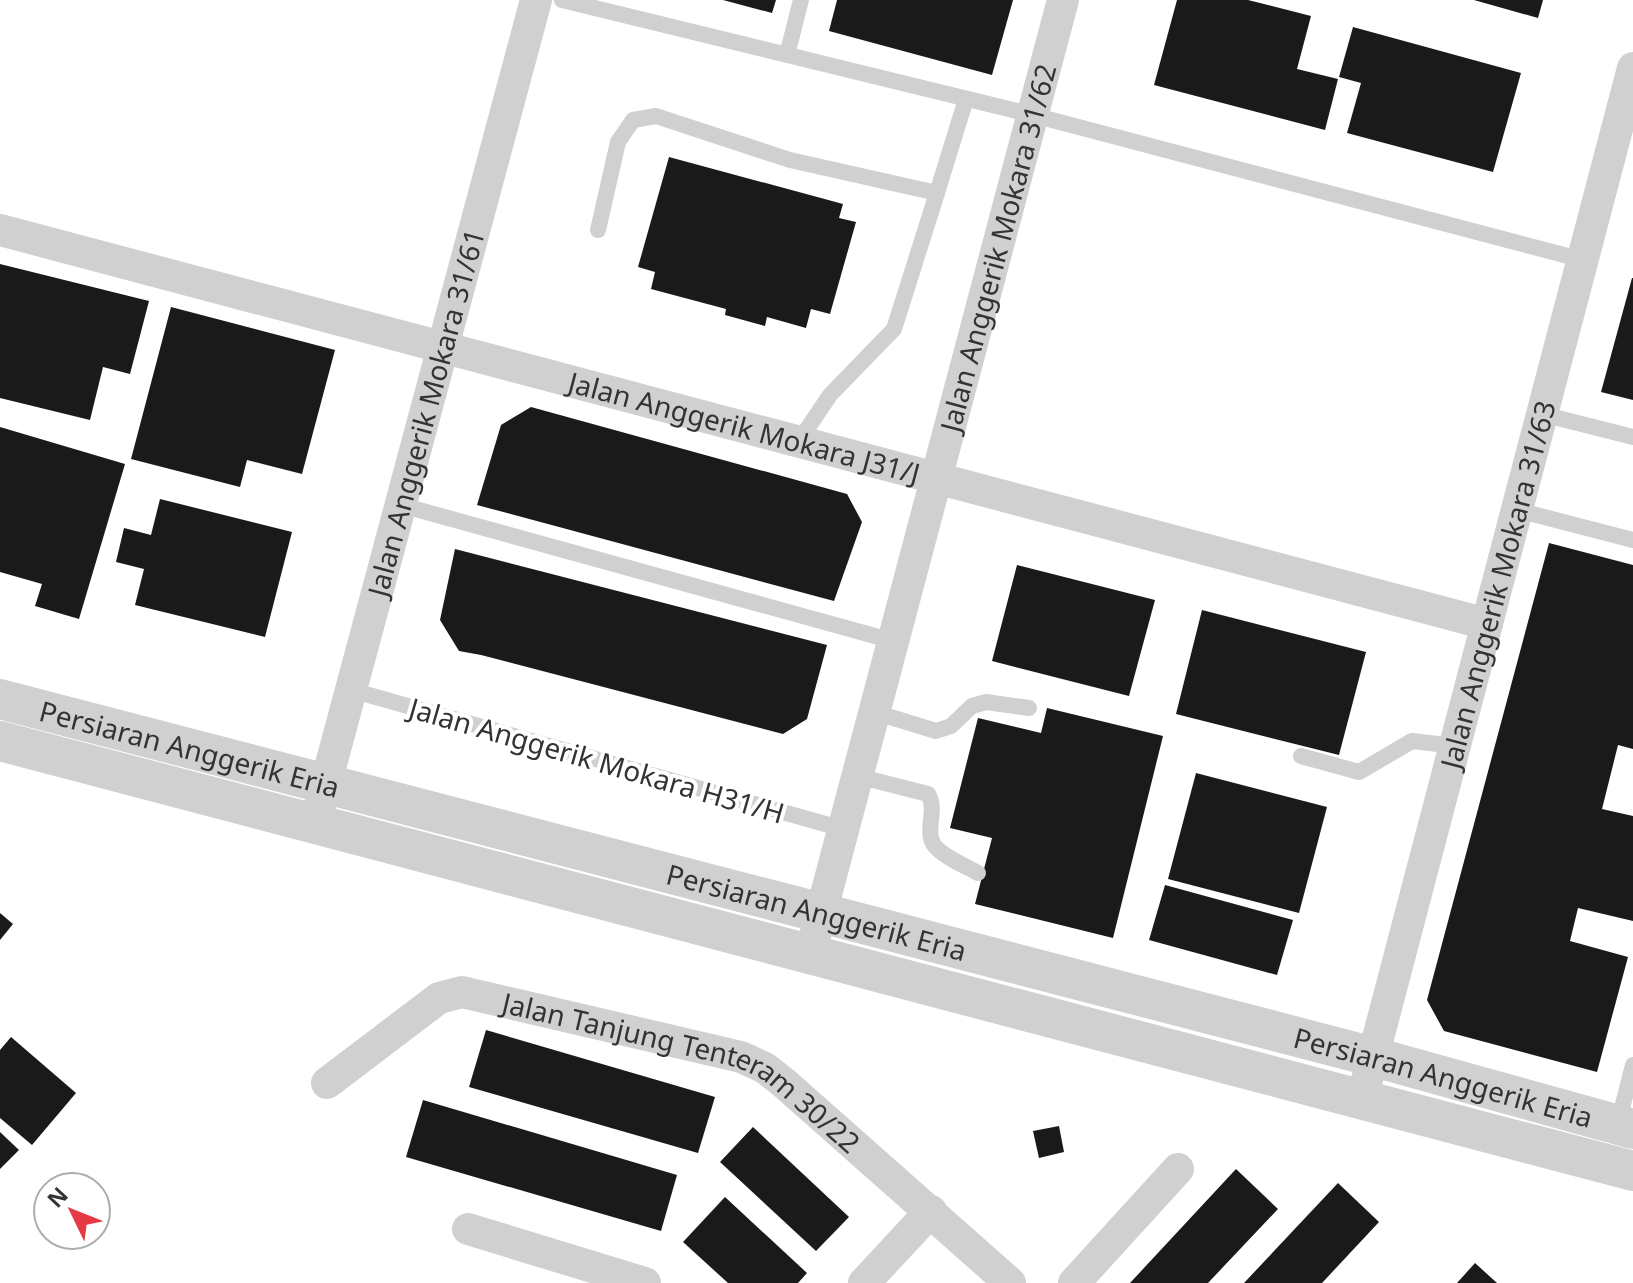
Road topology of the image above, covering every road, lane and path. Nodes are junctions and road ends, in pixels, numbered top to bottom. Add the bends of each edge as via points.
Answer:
1 (536, 0) edge
2 (562, 0) edge
3 (801, 0) edge
4 (1063, 0) edge
5 (787, 55) junction
6 (1633, 68) edge
7 (966, 99) junction
8 (1033, 115) junction
9 (937, 193) junction
10 (0, 230) edge
11 (598, 230) dead end
12 (1583, 260) junction
13 (443, 347) junction
14 (1542, 414) junction
15 (1633, 437) edge
16 (799, 441) junction
17 (937, 478) junction
18 (401, 505) junction
19 (1517, 510) junction
20 (1633, 540) edge
21 (1487, 624) junction
22 (893, 641) junction
23 (351, 690) junction
24 (0, 699) edge
25 (1029, 708) dead end
26 (874, 712) junction
27 (0, 741) edge
28 (1455, 746) junction
29 (1301, 756) dead end
30 (857, 776) junction
31 (326, 785) junction
32 (315, 824) junction
33 (843, 829) junction
34 (978, 873) dead end
35 (820, 914) junction
36 (811, 955) junction
37 (1374, 1057) junction
38 (1633, 1065) edge
39 (327, 1083) dead end
40 (1362, 1099) junction
41 (1625, 1127) edge
42 (1178, 1169) dead end
43 (1633, 1171) edge
44 (931, 1211) junction
45 (468, 1229) dead end
46 (645, 1283) edge
47 (864, 1283) edge
48 (1010, 1283) edge
49 (1074, 1283) edge

1 - 13 street, Jalan Anggerik Mokara 31/61
2 - 5 lane
3 - 5 lane
4 - 8 street, Jalan Anggerik Mokara 31/62
5 - 7 lane
6 - 12 street, Jalan Anggerik Mokara 31/63
7 - 8 lane
7 - 9 lane
8 - 12 lane
8 - 17 street, Jalan Anggerik Mokara 31/62
9 - 11 lane via 790,160 656,116 633,120 618,142
9 - 16 lane via 894,329 830,395
10 - 13 street, Jalan Anggerik Mokara J31/J
12 - 14 street, Jalan Anggerik Mokara 31/63
13 - 16 street, Jalan Anggerik Mokara J31/J
13 - 18 street, Jalan Anggerik Mokara 31/61
14 - 15 lane
14 - 19 street, Jalan Anggerik Mokara 31/63
16 - 17 street, Jalan Anggerik Mokara J31/J
17 - 21 street, Jalan Anggerik Mokara J31/J
17 - 22 street, Jalan Anggerik Mokara 31/62
18 - 22 lane
18 - 23 street, Jalan Anggerik Mokara 31/61
19 - 20 lane
19 - 21 street, Jalan Anggerik Mokara 31/63
21 - 28 street, Jalan Anggerik Mokara 31/63
22 - 26 street, Jalan Anggerik Mokara 31/62
23 - 31 street, Jalan Anggerik Mokara 31/61
23 - 33 lane, Jalan Anggerik Mokara H31/H
24 - 31 street, Persiaran Anggerik Eria
25 - 26 lane via 986,702 936,731
26 - 30 street, Jalan Anggerik Mokara 31/62
27 - 32 street, Persiaran Anggerik Eria
28 - 29 lane via 1412,741 1359,772
28 - 37 street, Jalan Anggerik Mokara 31/63
30 - 33 street, Jalan Anggerik Mokara 31/62
30 - 34 lane via 928,794 934,803 934,845
31 - 32 street, Jalan Anggerik Mokara 31/61
31 - 35 street, Persiaran Anggerik Eria
32 - 36 street, Persiaran Anggerik Eria
33 - 35 street, Jalan Anggerik Mokara 31/62
35 - 36 street, Jalan Anggerik Mokara 31/62
35 - 37 street, Persiaran Anggerik Eria
36 - 40 street, Persiaran Anggerik Eria
37 - 40 street, Jalan Anggerik Mokara 31/63
37 - 41 street, Persiaran Anggerik Eria
38 - 41 lane
39 - 44 street, Jalan Tanjung Tenteram 30/22 via 439,998 462,992 741,1057 765,1068
40 - 43 street, Persiaran Anggerik Eria
42 - 49 street
44 - 47 street
44 - 48 street, Jalan Tanjung Tenteram 30/22
45 - 46 street

